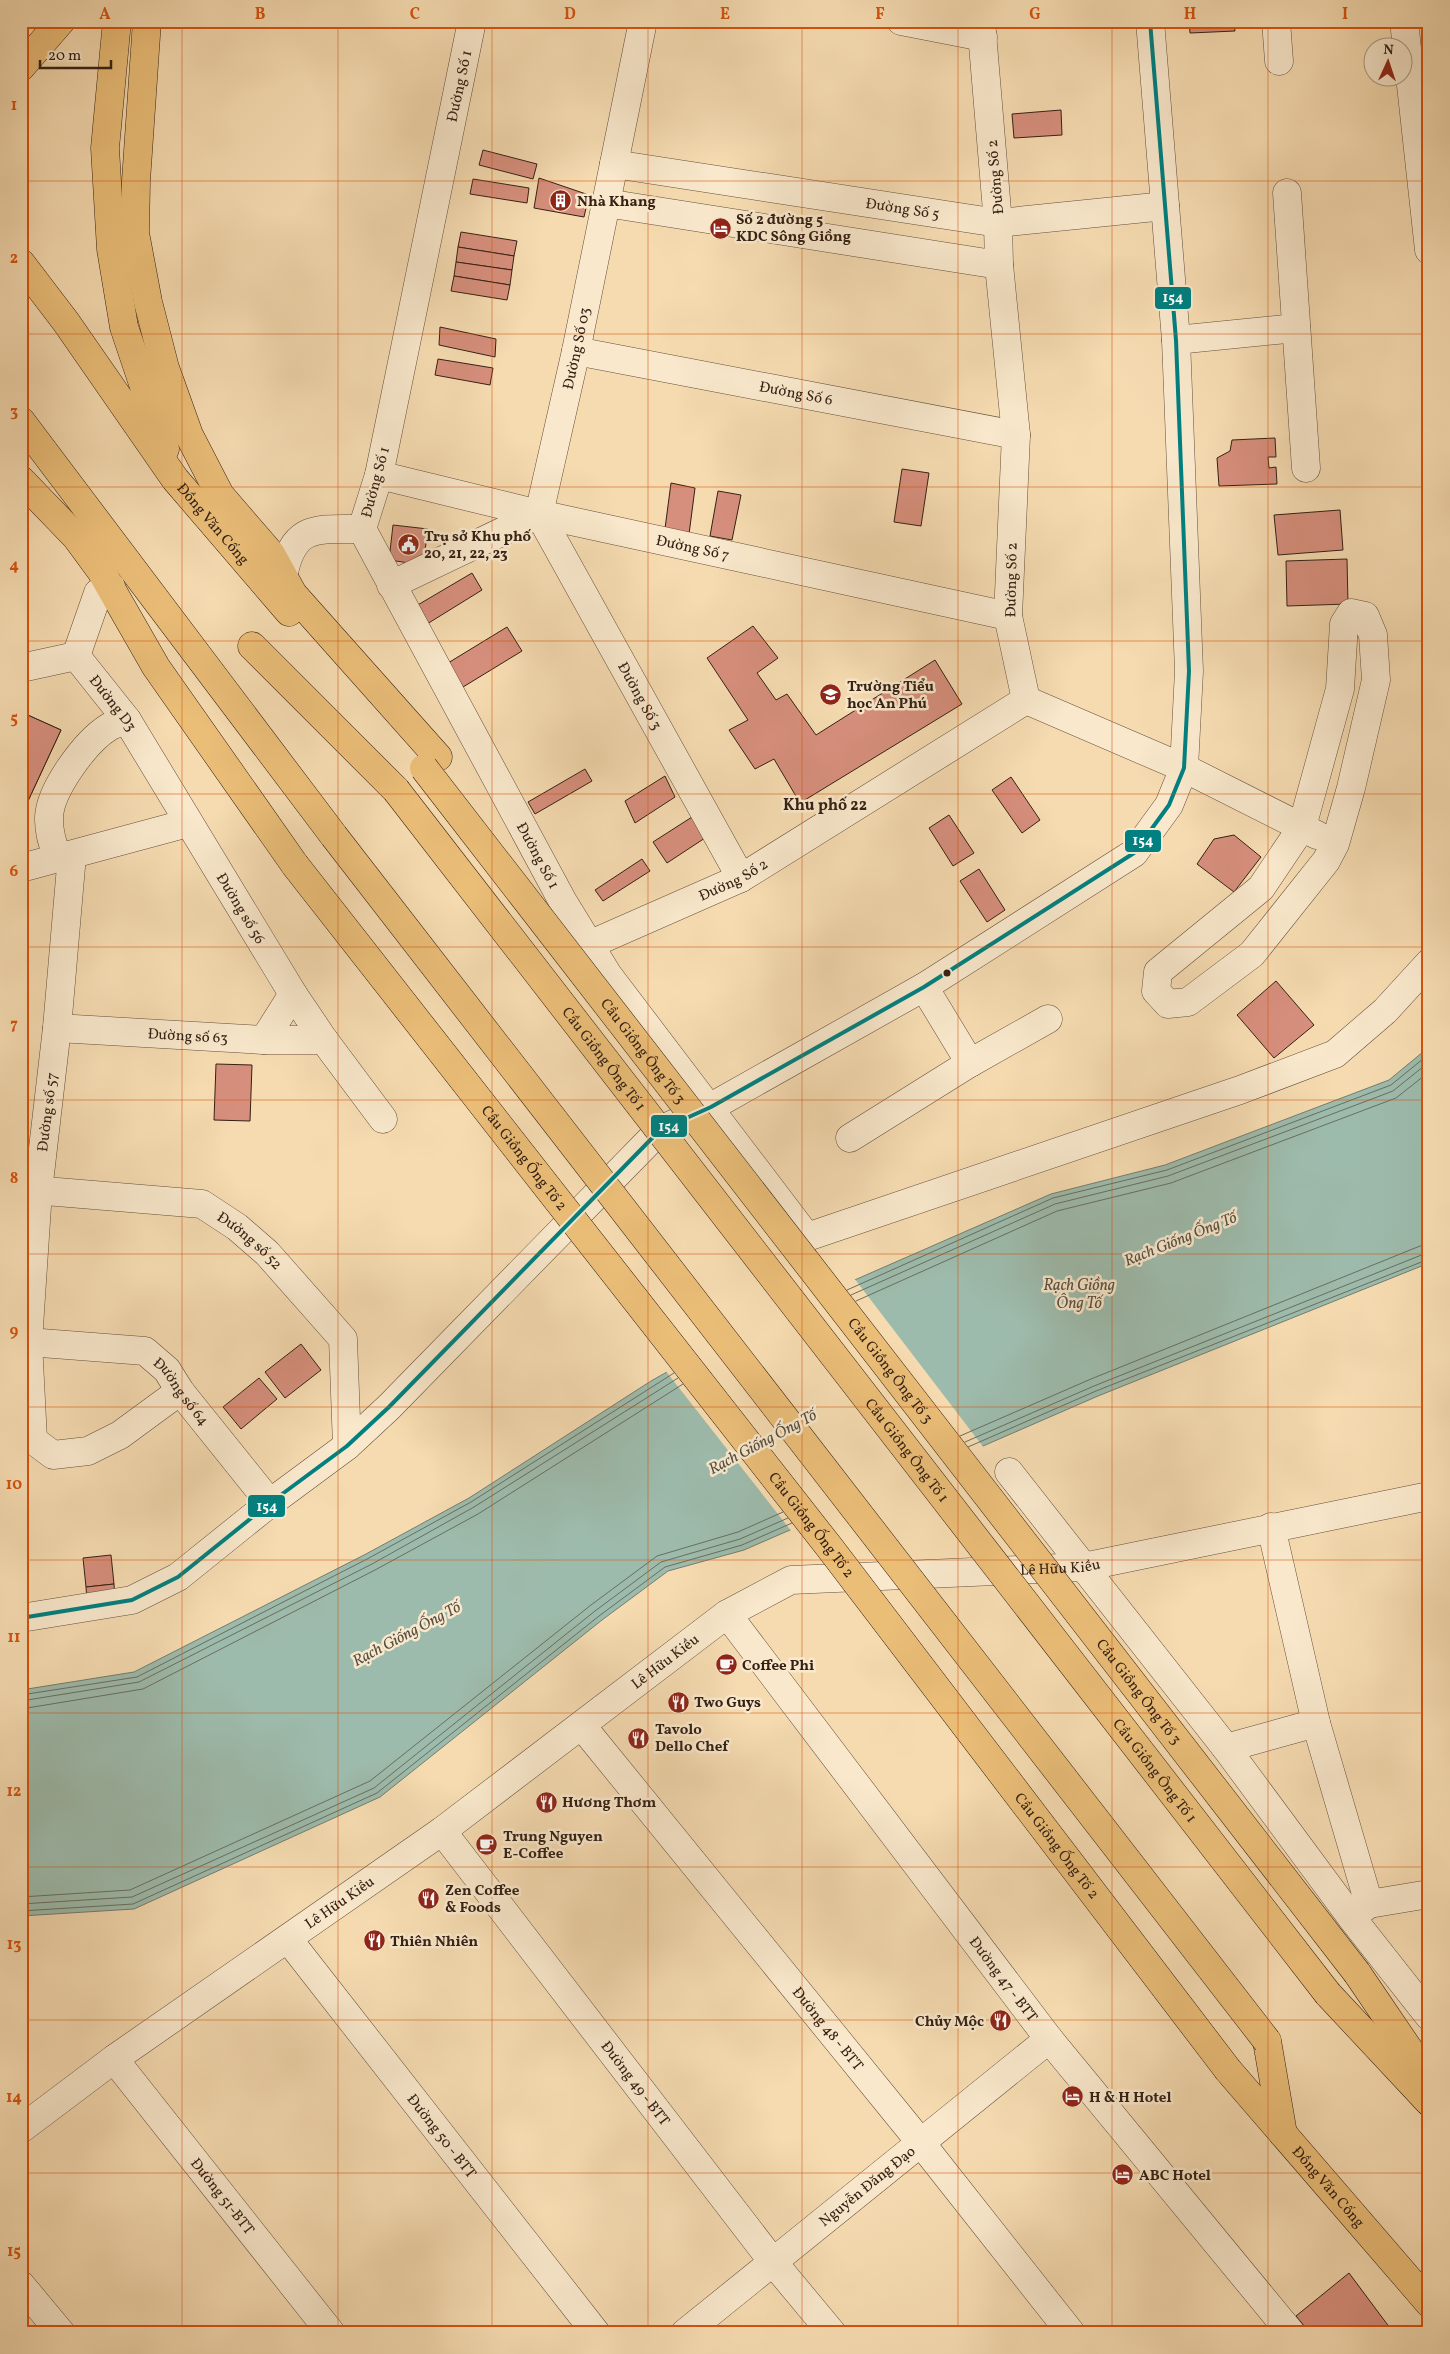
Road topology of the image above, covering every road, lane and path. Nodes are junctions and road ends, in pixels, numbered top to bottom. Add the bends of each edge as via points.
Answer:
1 (61, 21) edge
2 (117, 21) edge
3 (147, 21) edge
4 (472, 21) edge
5 (643, 21) edge
6 (901, 21) edge
7 (1150, 21) edge
8 (1276, 21) edge
9 (1404, 21) edge
10 (982, 29) edge
11 (1279, 61) dead end
12 (21, 67) edge
13 (614, 164) junction
14 (1287, 193) dead end
15 (606, 203) junction
16 (1165, 206) junction
17 (998, 223) junction
18 (1429, 250) edge
19 (21, 262) edge
20 (998, 265) junction
21 (1296, 328) junction
22 (1176, 340) junction
23 (576, 351) junction
24 (21, 421) edge
25 (1016, 435) junction
26 (1306, 468) dead end
27 (379, 475) junction
28 (175, 479) junction
29 (21, 480) edge
30 (539, 514) junction
31 (362, 529) junction
32 (277, 566) junction
33 (391, 585) junction
34 (111, 587) junction
35 (1008, 616) junction
36 (254, 648) dead end
37 (76, 656) junction
38 (21, 668) edge
39 (1026, 700) junction
40 (127, 720) junction
41 (431, 763) junction
42 (1184, 768) junction
43 (188, 823) junction
44 (1302, 828) junction
45 (1335, 844) junction
46 (65, 856) junction
47 (21, 868) edge
48 (741, 878) junction
49 (592, 944) junction
50 (1429, 963) edge
51 (924, 987) junction
52 (293, 994) junction
53 (1048, 1019) dead end
54 (57, 1028) junction
55 (264, 1040) junction
56 (324, 1040) junction
57 (970, 1063) junction
58 (710, 1107) junction
59 (383, 1119) dead end
60 (850, 1138) dead end
61 (30, 1190) edge
62 (28, 1342) junction
63 (180, 1391) junction
64 (346, 1446) junction
65 (1009, 1472) dead end
66 (1429, 1496) edge
67 (270, 1503) junction
68 (1271, 1527) junction
69 (1083, 1567) junction
70 (727, 1614) junction
71 (21, 1618) edge
72 (1316, 1723) junction
73 (582, 1726) junction
74 (1226, 1748) junction
75 (442, 1832) junction
76 (1429, 1894) edge
77 (1360, 1911) junction
78 (288, 1940) junction
79 (1364, 1967) junction
80 (1429, 2016) edge
81 (1049, 2039) junction
82 (1429, 2045) edge
83 (114, 2059) junction
84 (1228, 2070) joint
85 (1429, 2079) edge
86 (1429, 2102) edge
87 (21, 2129) edge
88 (1283, 2134) junction
89 (922, 2142) junction
90 (773, 2262) junction
91 (21, 2285) edge
92 (1429, 2303) edge
93 (61, 2333) edge
94 (331, 2333) edge
95 (596, 2333) edge
96 (685, 2333) edge
97 (832, 2333) edge
98 (1070, 2333) edge
99 (1291, 2333) edge

1 - 12 main road
2 - 28 main road via 105,148 112,249 124,327
3 - 32 main road via 135,233 148,302 165,368 189,435 220,495
4 - 27 street, Đường Số 1
5 - 13 street, Đường Số 03
6 - 10 street
7 - 16 street
8 - 11 street
9 - 18 street
10 - 17 street, Đường Số 2
13 - 15 street, Đường Số 03
13 - 17 street, Đường Số 5
14 - 21 street
15 - 20 street
15 - 23 street, Đường Số 03
16 - 17 street, Đường Số 5
16 - 22 street
17 - 20 street, Đường Số 2
19 - 28 main road, Đồng Văn Cống
20 - 25 street, Đường Số 2
21 - 22 street
21 - 26 street
22 - 42 street via 1189,670
23 - 25 street, Đường Số 6
23 - 30 street, Đường Số 03
24 - 88 main road, bridge via 334,836 1267,2041
25 - 35 street, Đường Số 2
27 - 30 street, Đường Số 7
27 - 31 street, Đường Số 1
28 - 41 main road, Đồng Văn Cống
29 - 34 main road via 76,537
30 - 33 street
30 - 35 street, Đường Số 7
30 - 48 street, Đường Số 3
31 - 32 street via 308,533 292,546
31 - 33 street, Đường Số 1
32 - 41 main road via 293,594
33 - 49 street, Đường Số 1 via 562,900
34 - 37 street via 98,593
34 - 84 main road, Cầu Giồng Ống Tố 2, bridge via 156,667 295,865 830,1548
35 - 39 street, Đường Số 2
36 - 86 main road, Cầu Giồng Ông Tố 1, bridge via 396,790 1328,1994
37 - 38 street
37 - 40 street, Đường D3
39 - 42 street
39 - 48 street, Đường Số 2
40 - 43 street, Đường D3
40 - 46 street via 108,727 90,744 57,789 49,818 51,840
41 - 79 main road, Cầu Giồng Ông Tố 3, bridge
42 - 44 street
42 - 51 street via 1169,805 1134,853
43 - 46 street
43 - 52 street, Đường số 56
44 - 45 street
44 - 45 street via 1340,689 1344,624 1351,613 1365,616 1373,635 1376,680
44 - 45 street via 1261,888 1158,972 1156,991 1168,1004 1188,1002 1252,954 1326,861
46 - 47 street
46 - 54 street, Đường số 57
48 - 49 street, Đường Số 2
49 - 58 street, Đường Số 1 via 608,976
50 - 58 street, Đường Số 1 via 1385,1011 1335,1054 1240,1090 807,1237
51 - 57 street
51 - 58 street
52 - 55 street
52 - 56 street, Đường số 56
53 - 57 street
54 - 55 street, Đường số 63
54 - 61 street, Đường số 57
55 - 56 street
56 - 59 street, Đường số 56
57 - 60 street
58 - 64 street via 660,1130 389,1408
61 - 62 street, Đường số 57
61 - 64 street, Đường số 52 via 202,1204 237,1227 267,1253 343,1339
62 - 63 street, Đường số 64 via 145,1351 167,1370
62 - 63 street, Đường số 57 via 33,1440 53,1455 88,1451 120,1435
63 - 67 street, Đường số 64
64 - 67 street
65 - 69 street
66 - 68 street, Lê Hữu Kiều
67 - 71 street via 178,1577 132,1600
68 - 69 street, Lê Hữu Kiều
68 - 72 street
69 - 70 street, Lê Hữu Kiều via 791,1580
69 - 74 street
70 - 73 street, Lê Hữu Kiều
70 - 81 street, Đường 47 - BTT
72 - 74 street
72 - 77 street
73 - 75 street, Lê Hữu Kiều
73 - 89 street, Đường 48 - BTT
74 - 77 street
75 - 78 street, Lê Hữu Kiều
75 - 90 street, Đường 49 - BTT
76 - 77 street
77 - 80 street
78 - 83 street, Lê Hữu Kiều
78 - 95 street, Đường 50 - BTT
79 - 82 main road
79 - 85 main road
81 - 89 street, Nguyễn Đăng Đạo
81 - 99 street, Đường 47 - BTT
83 - 87 street, Lê Hữu Kiều
83 - 94 street, Đường 51-BTT
84 - 88 main road, Đồng Văn Cống
88 - 92 main road, Đồng Văn Cống
89 - 90 street, Nguyễn Đăng Đạo
89 - 98 street, Đường 48 - BTT
90 - 96 street, Nguyễn Đăng Đạo
90 - 97 street, Đường 49 - BTT
91 - 93 street

